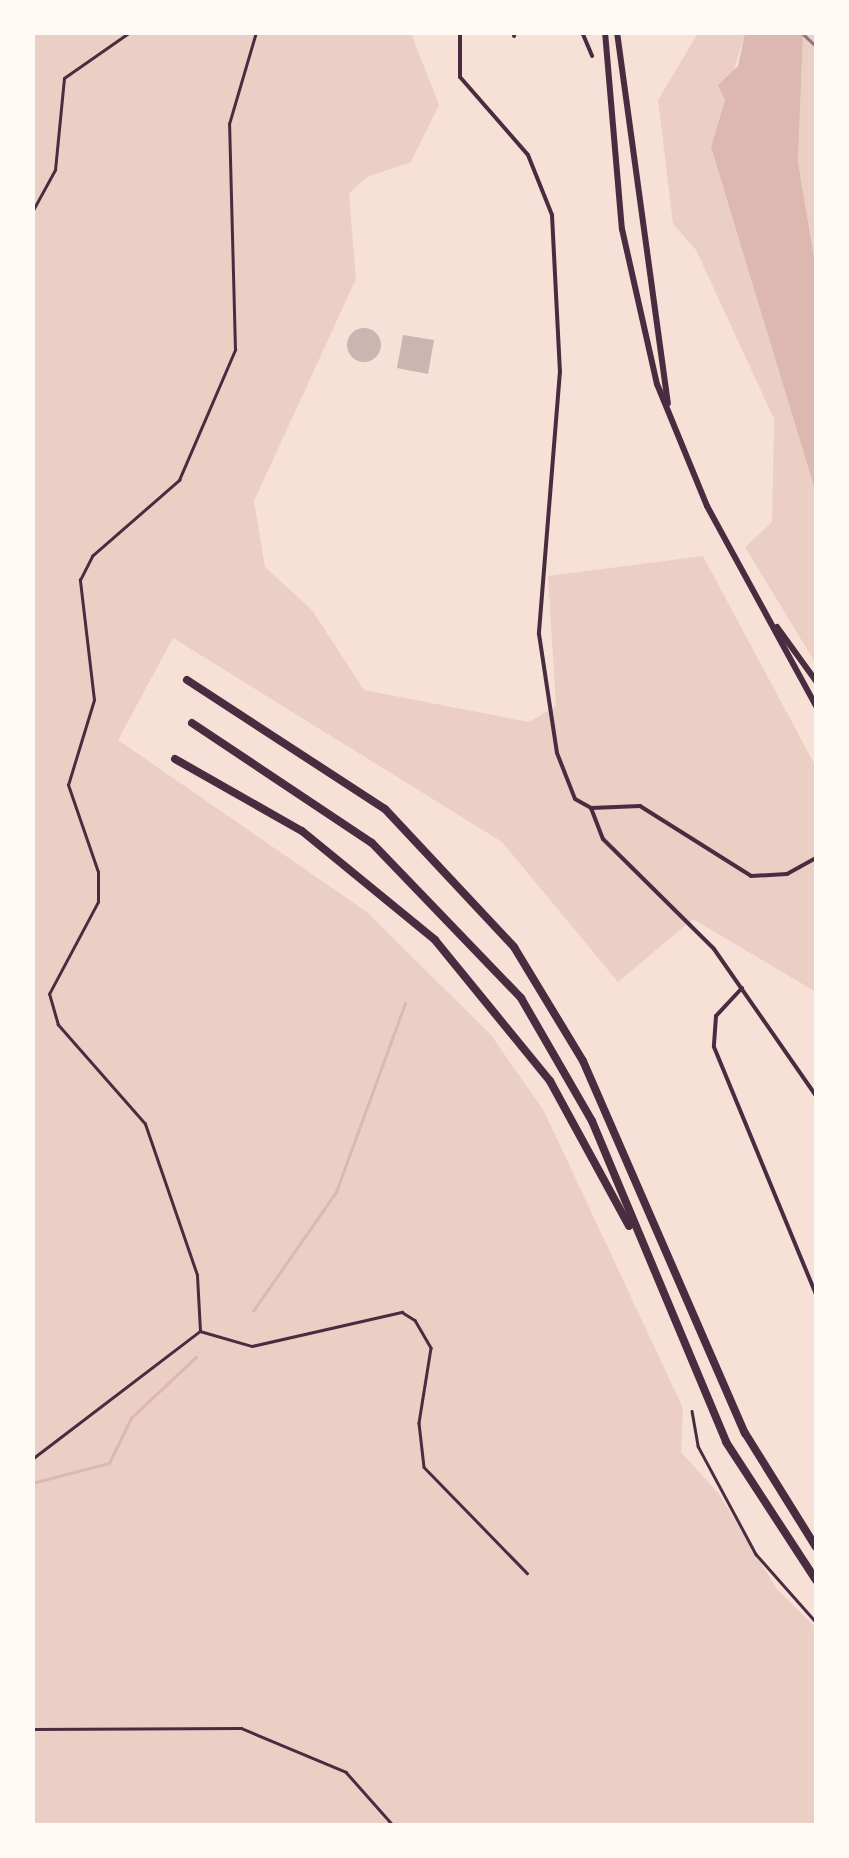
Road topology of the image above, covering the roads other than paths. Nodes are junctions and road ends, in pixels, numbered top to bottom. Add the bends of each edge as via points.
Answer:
1 (460, 32) edge
2 (582, 32) edge
3 (605, 32) edge
4 (616, 32) edge
5 (592, 56) dead end
6 (670, 410) junction
7 (773, 623) junction
8 (187, 680) dead end
9 (816, 681) edge
10 (816, 706) edge
11 (192, 723) dead end
12 (175, 759) dead end
13 (591, 808) junction
14 (816, 858) edge
15 (742, 988) junction
16 (816, 1096) edge
17 (637, 1238) junction
18 (816, 1294) edge
19 (816, 1548) edge
20 (816, 1580) edge

1 - 13 street via 460,77 528,155 552,215 560,371 539,634 557,753 576,799
2 - 5 street
3 - 6 main road via 625,244
4 - 6 main road via 644,276
6 - 7 main road via 707,506
7 - 9 main road
7 - 10 main road
8 - 19 highway via 385,809 514,946 582,1060 744,1433
11 - 17 highway via 351,826 486,954 567,1070
12 - 17 highway via 314,838 445,950 542,1070
13 - 14 street via 640,806 750,876 786,874
13 - 15 street via 602,839
15 - 16 street
15 - 18 street via 716,1016 714,1047
17 - 20 highway via 726,1442

